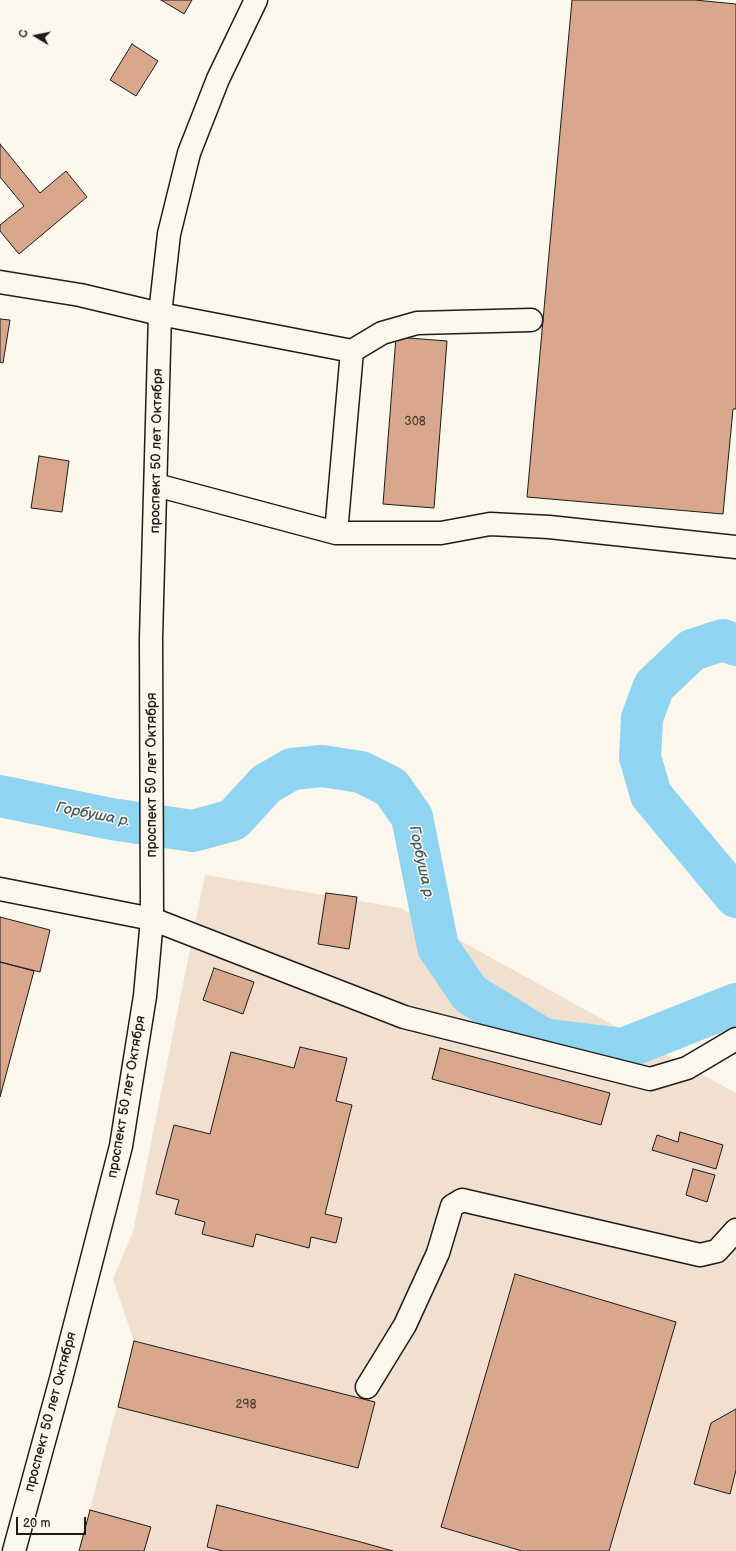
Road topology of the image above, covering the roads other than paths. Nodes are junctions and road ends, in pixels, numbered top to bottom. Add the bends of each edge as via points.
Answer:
1 (256, 0) edge
2 (0, 282) edge
3 (160, 314) junction
4 (531, 320) dead end
5 (352, 351) junction
6 (156, 485) junction
7 (336, 533) junction
8 (736, 548) edge
9 (0, 889) edge
10 (152, 919) junction
11 (736, 1039) edge
12 (736, 1230) edge
13 (367, 1387) dead end
14 (14, 1551) edge

1 - 3 main road, проспект 50 лет Октября via 218,80 189,153 170,234
2 - 3 main road via 80,295
3 - 5 main road
3 - 6 main road, проспект 50 лет Октября
4 - 5 main road via 417,324 382,333
5 - 7 main road
6 - 7 main road
6 - 10 main road, проспект 50 лет Октября via 151,638
7 - 8 main road via 441,533 490,524 549,527
9 - 10 main road
10 - 11 main road via 404,1017 650,1079 687,1068
10 - 14 main road, проспект 50 лет Октября via 145,996 121,1146
12 - 13 main road via 717,1252 700,1255 462,1200 452,1206 438,1253 405,1325

